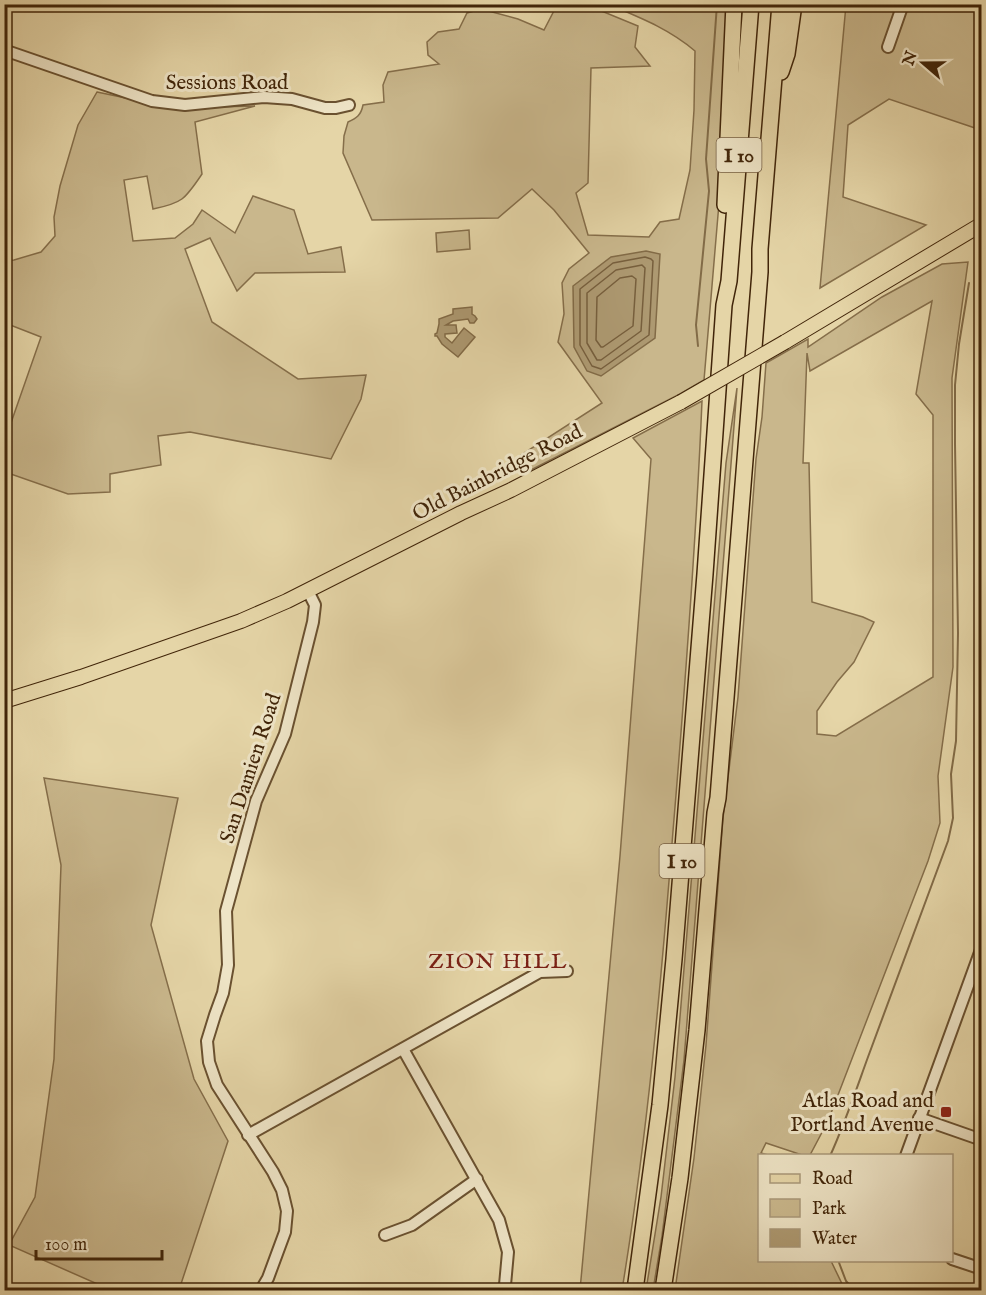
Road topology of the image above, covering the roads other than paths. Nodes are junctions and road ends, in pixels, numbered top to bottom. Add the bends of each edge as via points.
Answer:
1 (734, 4) edge
2 (751, 4) edge
3 (780, 4) edge
4 (794, 4) edge
5 (903, 4) edge
6 (888, 47) dead end
7 (4, 50) edge
8 (772, 101) junction
9 (349, 105) dead end
10 (981, 224) edge
11 (724, 305) junction
12 (308, 591) junction
13 (4, 701) edge
14 (981, 948) edge
15 (567, 971) dead end
16 (403, 1049) junction
17 (919, 1118) junction
18 (248, 1135) junction
19 (981, 1140) edge
20 (906, 1154) edge
21 (477, 1179) junction
22 (385, 1235) dead end
23 (953, 1260) edge
24 (981, 1269) edge
25 (261, 1290) edge
26 (501, 1290) edge
27 (635, 1290) edge
28 (663, 1290) edge

1 - 11 highway via 719,280
2 - 11 highway, I 10
3 - 8 highway, I 10
4 - 8 highway via 787,54
5 - 6 street
7 - 9 street, Sessions Road via 152,101 185,105 264,97 292,99 325,108
8 - 28 highway, I 10 via 697,1030 681,1178
10 - 12 main road, Old Bainbridge Road, bridge via 681,402
11 - 27 highway, I 10 via 670,1004
12 - 13 main road, Old Bainbridge Road via 241,621
12 - 18 street, San Damien Road via 315,605 314,622 285,734 256,801 226,911 228,965 207,1041 208,1062 217,1085
14 - 17 street
15 - 16 street via 540,972
16 - 18 street
16 - 21 street
17 - 19 street
17 - 20 street
18 - 25 street, San Damien Road via 273,1172 287,1211 285,1232
21 - 22 street via 412,1225
21 - 26 street via 499,1220 508,1252 505,1285
23 - 24 street

